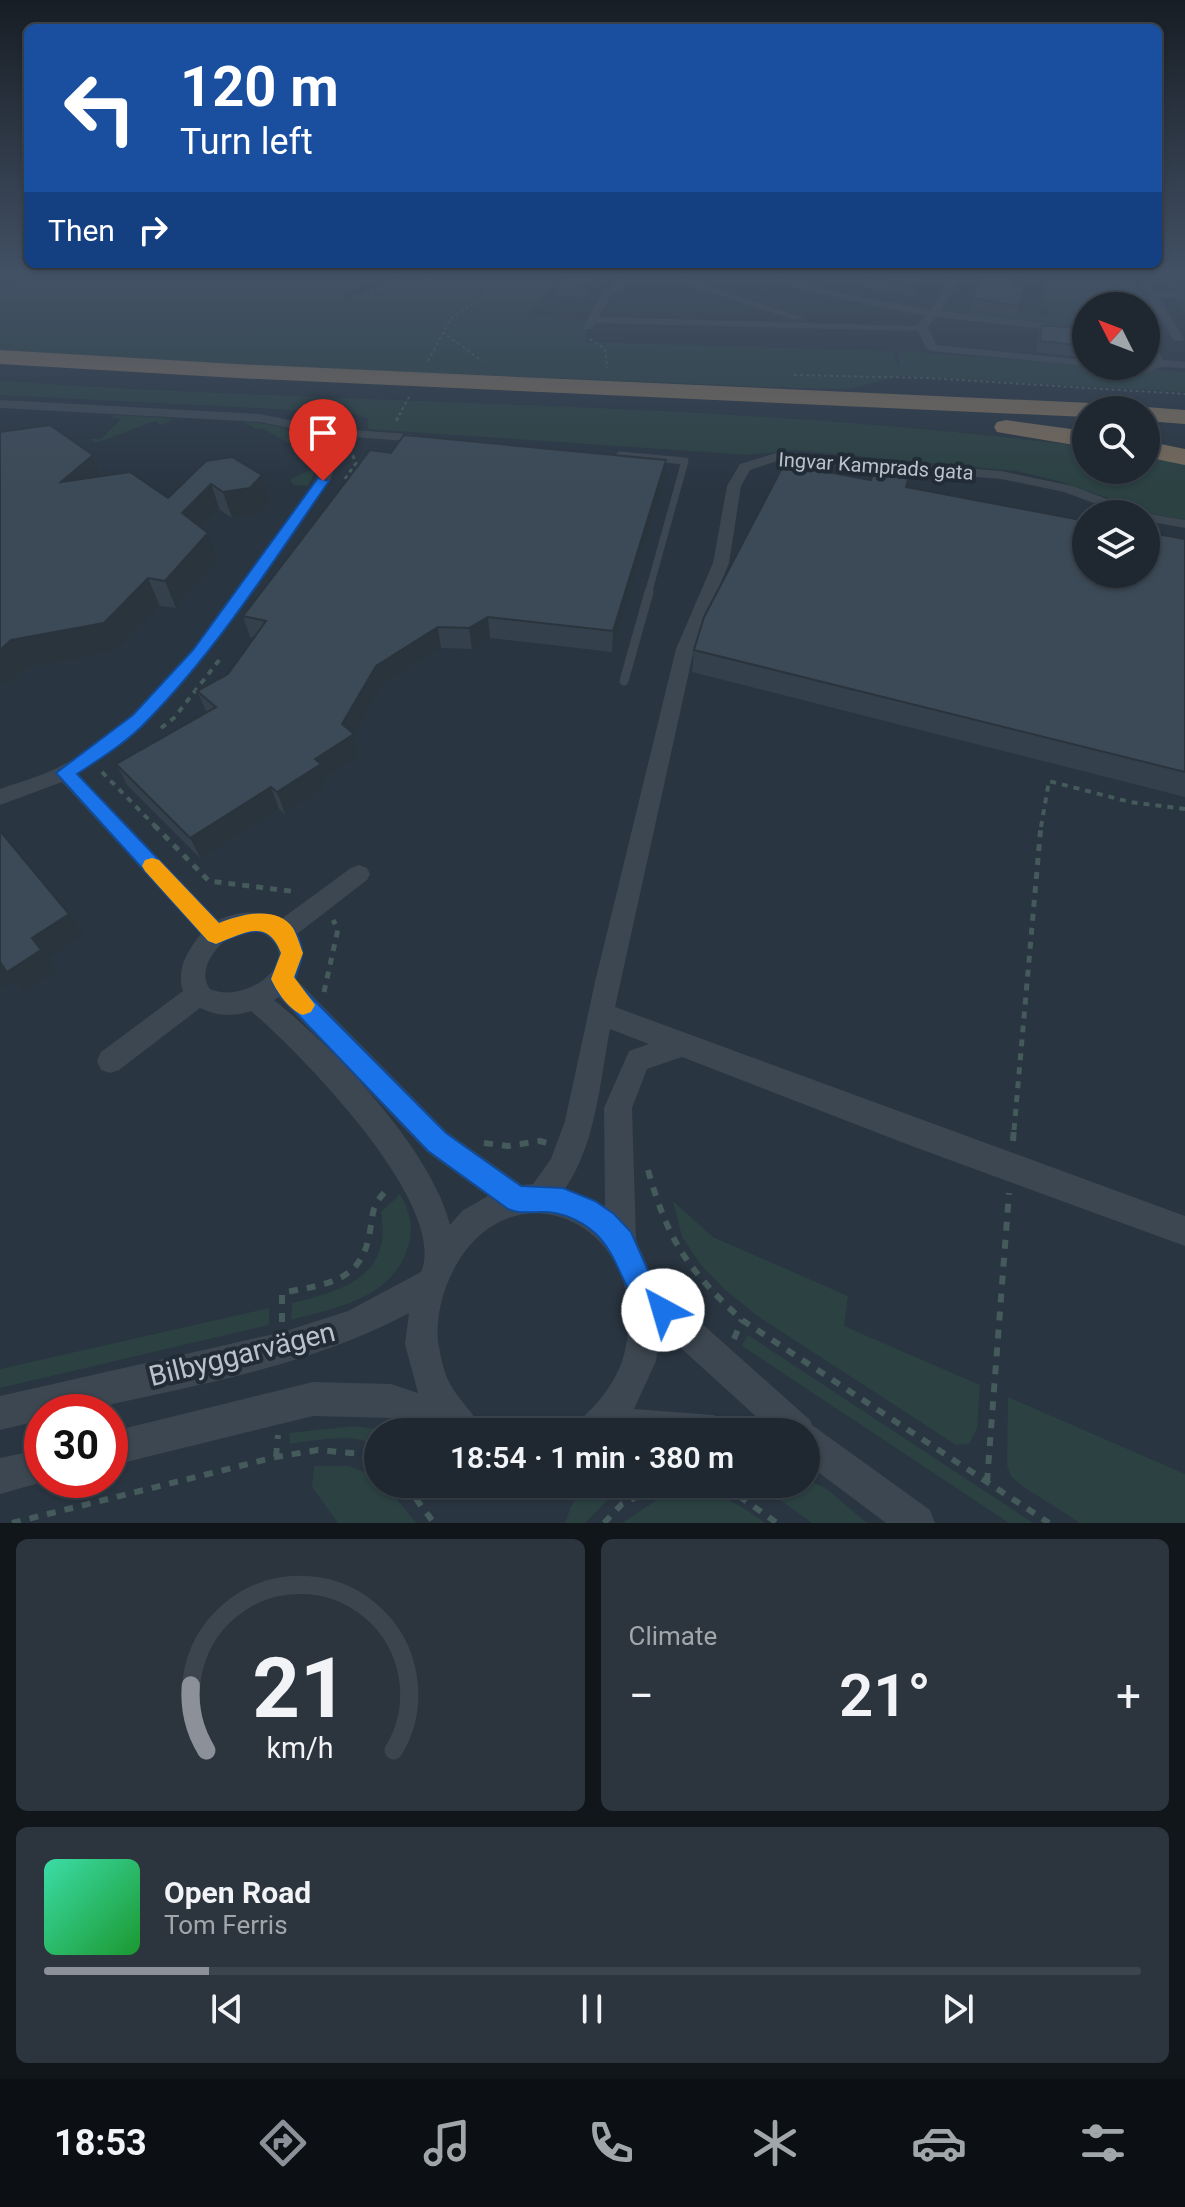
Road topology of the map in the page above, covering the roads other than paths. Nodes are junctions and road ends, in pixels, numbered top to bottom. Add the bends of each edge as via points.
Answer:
1 (932, 347) edge
2 (0, 357) edge
3 (1072, 362) edge
4 (1160, 363) edge
5 (1185, 365) edge
6 (0, 370) edge
7 (0, 404) edge
8 (1072, 409) edge
9 (912, 414) junction
10 (1160, 415) edge
11 (1185, 417) edge
12 (1072, 422) edge
13 (1160, 429) edge
14 (1185, 431) edge
15 (1072, 437) edge
16 (419, 439) edge
17 (324, 441) junction
18 (1160, 452) edge
19 (607, 454) edge
20 (1185, 457) edge
21 (1098, 500) edge
22 (1160, 520) edge
23 (1185, 524) edge
24 (624, 681) dead end
25 (65, 773) junction
26 (0, 797) edge
27 (359, 874) dead end
28 (283, 931) junction
29 (216, 934) junction
30 (282, 979) junction
31 (199, 994) junction
32 (256, 1000) junction
33 (602, 1014) junction
34 (683, 1044) junction
35 (110, 1061) dead end
36 (529, 1199) junction
37 (1185, 1231) edge
38 (621, 1242) junction
39 (434, 1272) junction
40 (642, 1291) junction
41 (0, 1413) edge
42 (437, 1418) edge
43 (453, 1418) edge
44 (605, 1418) edge
45 (783, 1418) edge
46 (128, 1445) edge
47 (820, 1461) edge
48 (24, 1470) edge
49 (0, 1476) edge
50 (917, 1523) edge

1 - 3 street
2 - 8 highway
4 - 5 street
6 - 9 highway
7 - 17 street via 260,418 298,426
9 - 12 highway
9 - 15 highway
10 - 11 highway
13 - 14 highway
16 - 17 lane via 347,433
17 - 25 street via 330,460 323,481 198,653 139,719
18 - 20 highway
19 - 24 lane via 685,461
21 - 33 street, Ingvar Kamprads gata via 1001,475 808,458 776,457 745,467 734,486 721,563 685,649
22 - 23 street
25 - 26 street
25 - 29 street
27 - 28 street
28 - 29 street via 273,924 245,922
28 - 30 street via 292,953
29 - 31 street via 192,971
30 - 32 street
30 - 36 street via 437,1142
31 - 32 street via 224,1006
31 - 35 street
32 - 39 street via 338,1080 410,1168 433,1215
33 - 34 street
33 - 36 street, Ingvar Kamprads gata via 579,1121 562,1168
34 - 37 street
34 - 38 street via 638,1060 618,1108
36 - 38 street via 563,1201 585,1210
36 - 39 street via 474,1220 455,1238
38 - 40 street
39 - 41 street, Bilbyggarvägen via 354,1325 283,1348
39 - 43 street via 422,1312 421,1341 436,1397
40 - 44 street via 645,1318 634,1376
40 - 45 street
42 - 46 street via 391,1401 313,1399
47 - 50 street
48 - 49 street

